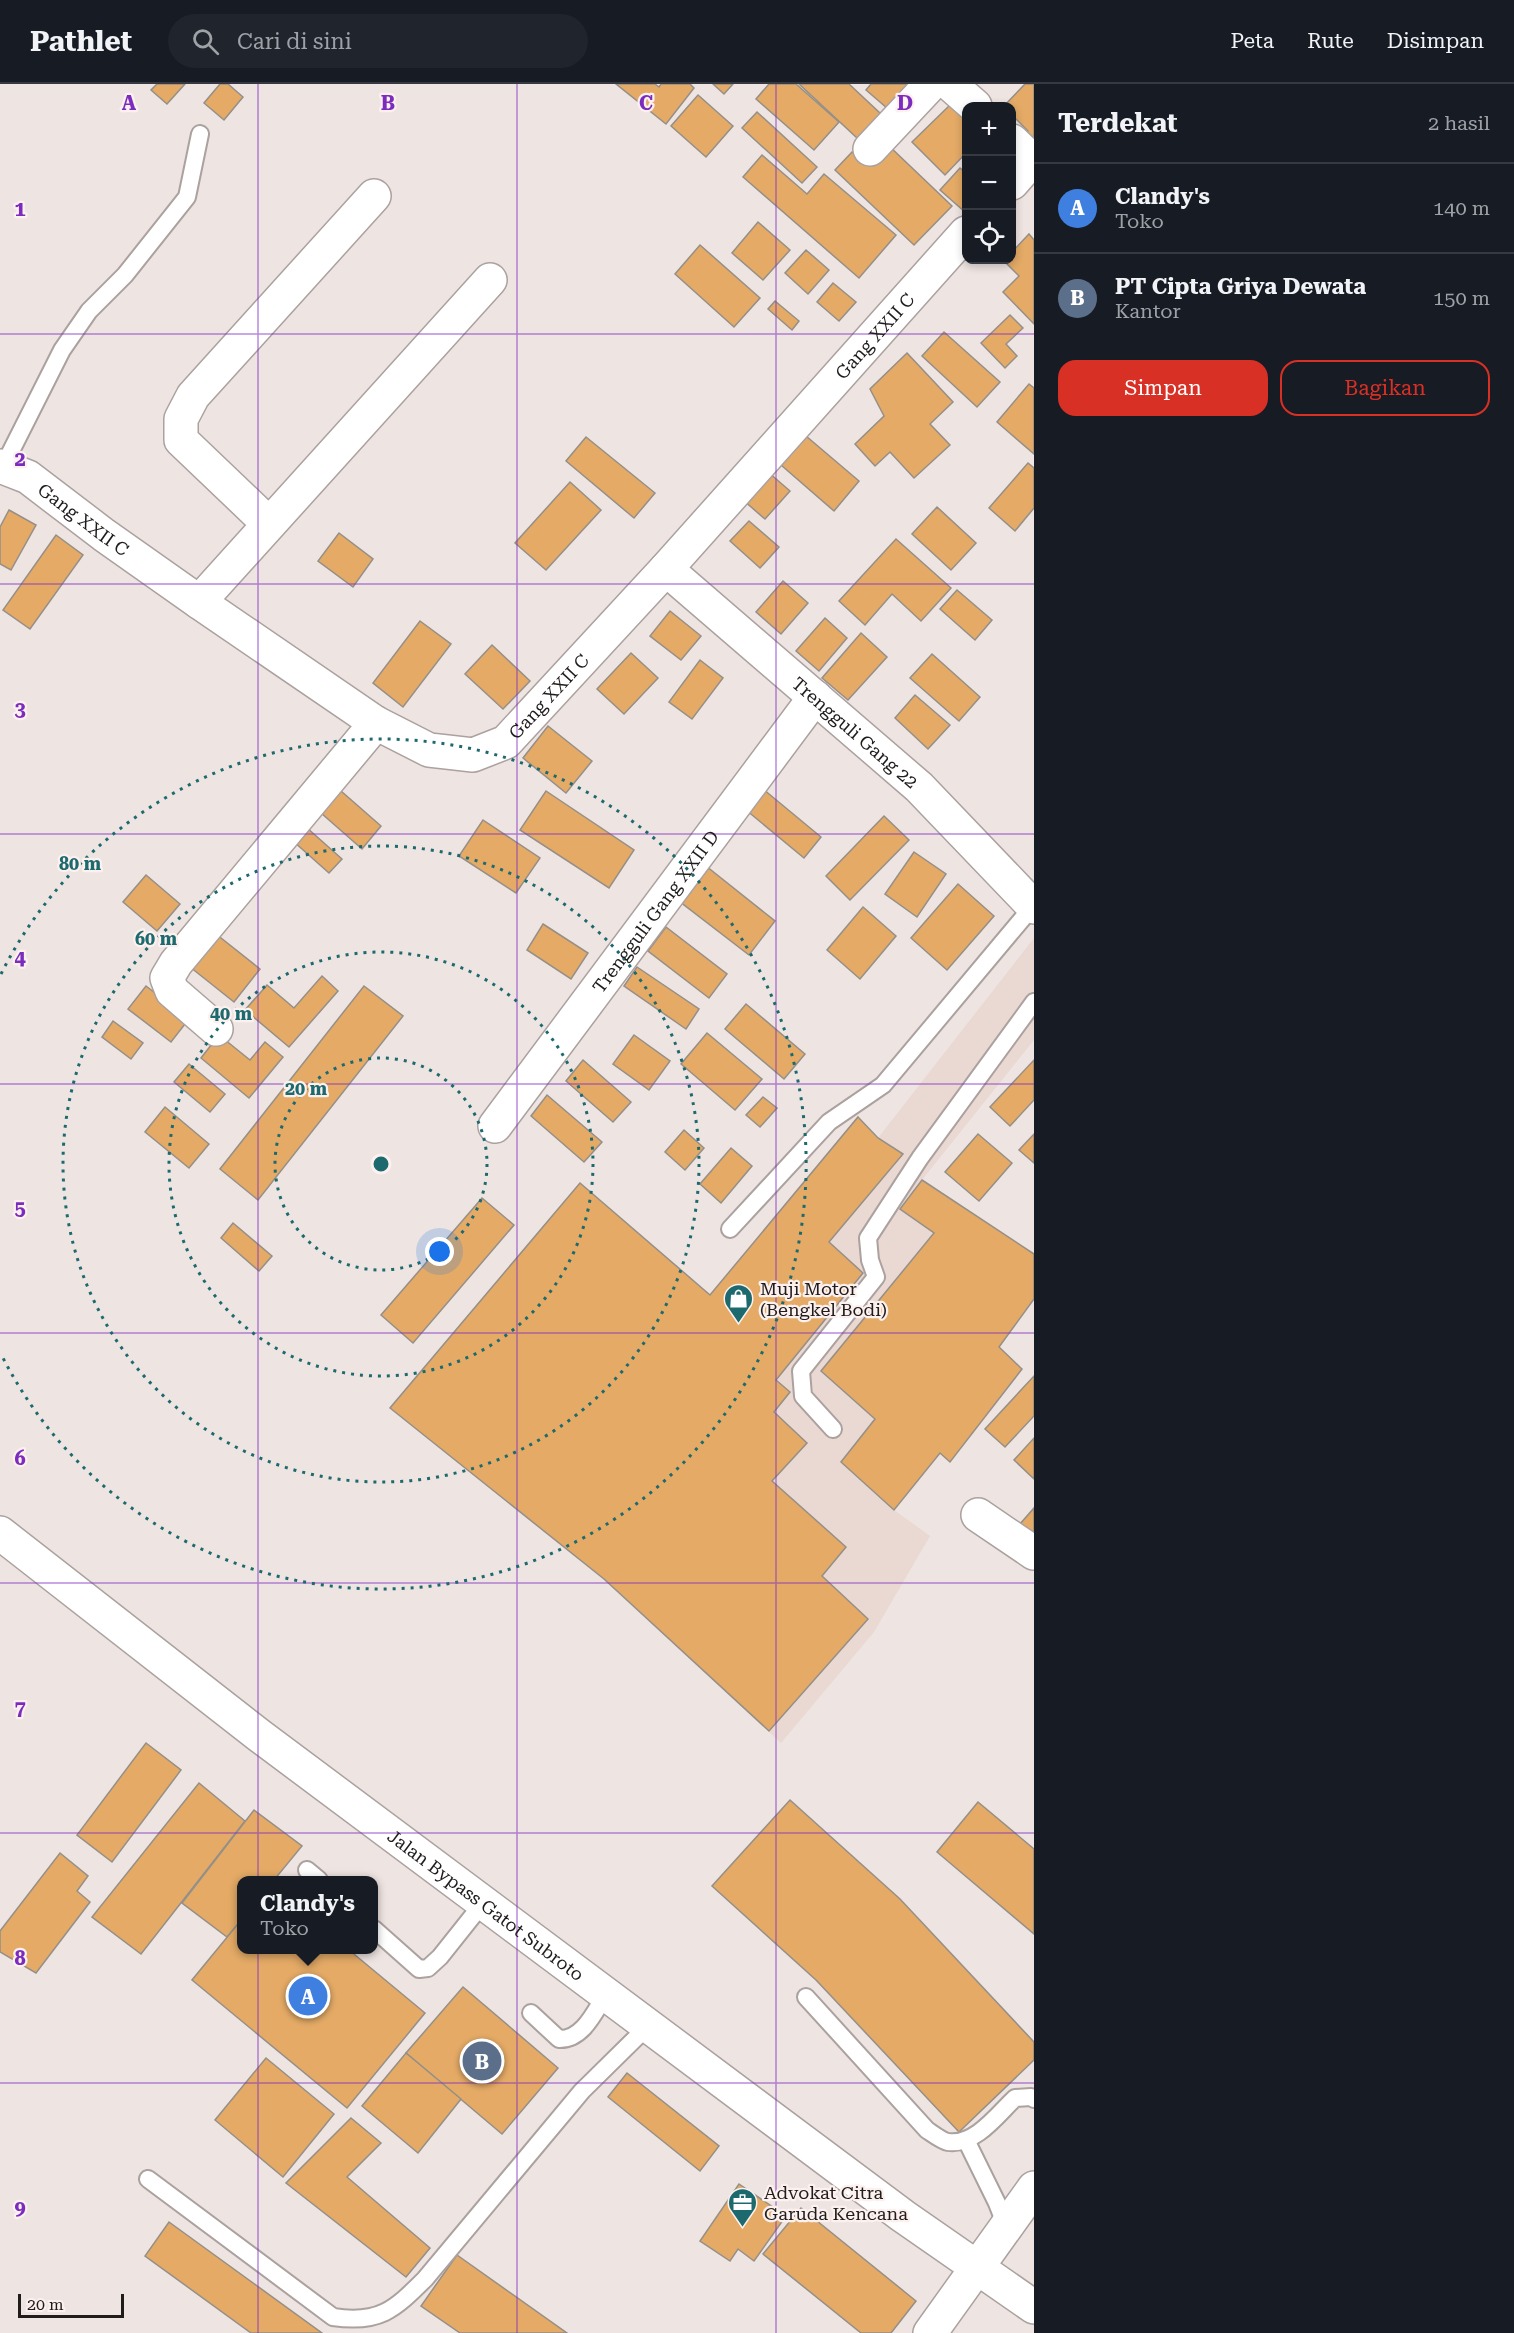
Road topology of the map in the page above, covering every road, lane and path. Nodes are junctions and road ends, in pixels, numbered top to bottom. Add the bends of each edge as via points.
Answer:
1 (931, 84) edge
2 (950, 84) edge
3 (970, 102) edge
4 (200, 134) dead end
5 (870, 149) dead end
6 (374, 196) dead end
7 (962, 237) edge
8 (490, 280) dead end
9 (1, 466) edge
10 (269, 524) junction
11 (666, 569) junction
12 (199, 602) junction
13 (815, 697) junction
14 (376, 723) junction
15 (1034, 907) edge
16 (1034, 1002) edge
17 (216, 1029) dead end
18 (495, 1126) dead end
19 (730, 1229) dead end
20 (833, 1429) dead end
21 (978, 1515) dead end
22 (0, 1533) edge
23 (1034, 1553) edge
24 (483, 1903) junction
25 (378, 1933) edge
26 (606, 1994) junction
27 (806, 1997) dead end
28 (531, 2013) dead end
29 (648, 2026) junction
30 (1034, 2098) edge
31 (966, 2140) junction
32 (148, 2179) dead end
33 (1034, 2188) edge
34 (1006, 2226) junction
35 (977, 2270) junction
36 (1034, 2307) edge
37 (930, 2333) edge

1 - 5 main road
2 - 3 main road
4 - 9 lane via 187,196 125,275 89,311 62,350
6 - 10 main road via 193,396 181,419 181,440
7 - 11 main road, Gang XXII C
8 - 10 main road
9 - 12 main road, Gang XXII C via 28,477
10 - 12 main road
11 - 13 main road, Trengguli Gang 22
11 - 14 main road, Gang XXII C via 506,742 473,755 429,750
12 - 14 main road, Gang XXII C
13 - 15 main road, Trengguli Gang 22 via 919,787
13 - 18 main road, Trengguli Gang XXII D
14 - 17 main road via 167,978 172,991
15 - 19 lane via 883,1085 829,1122
16 - 20 lane via 920,1158 868,1238 876,1277 801,1371 803,1396
21 - 23 main road
22 - 24 main road, Jalan Bypass Gatot Subroto via 260,1736
24 - 25 lane via 428,1968 419,1969
24 - 26 main road, Jalan Bypass Gatot Subroto
26 - 28 lane via 585,2026 566,2040 559,2040
26 - 29 main road, Jalan Bypass Gatot Subroto
27 - 31 lane via 927,2130 948,2142
29 - 32 lane via 582,2091 425,2279 404,2300 378,2316 355,2320 333,2317
29 - 35 main road, Jalan Bypass Gatot Subroto
30 - 31 lane via 1014,2098
31 - 34 lane
33 - 34 main road
34 - 35 main road
35 - 36 main road, Jalan Bypass Gatot Subroto
35 - 37 main road

